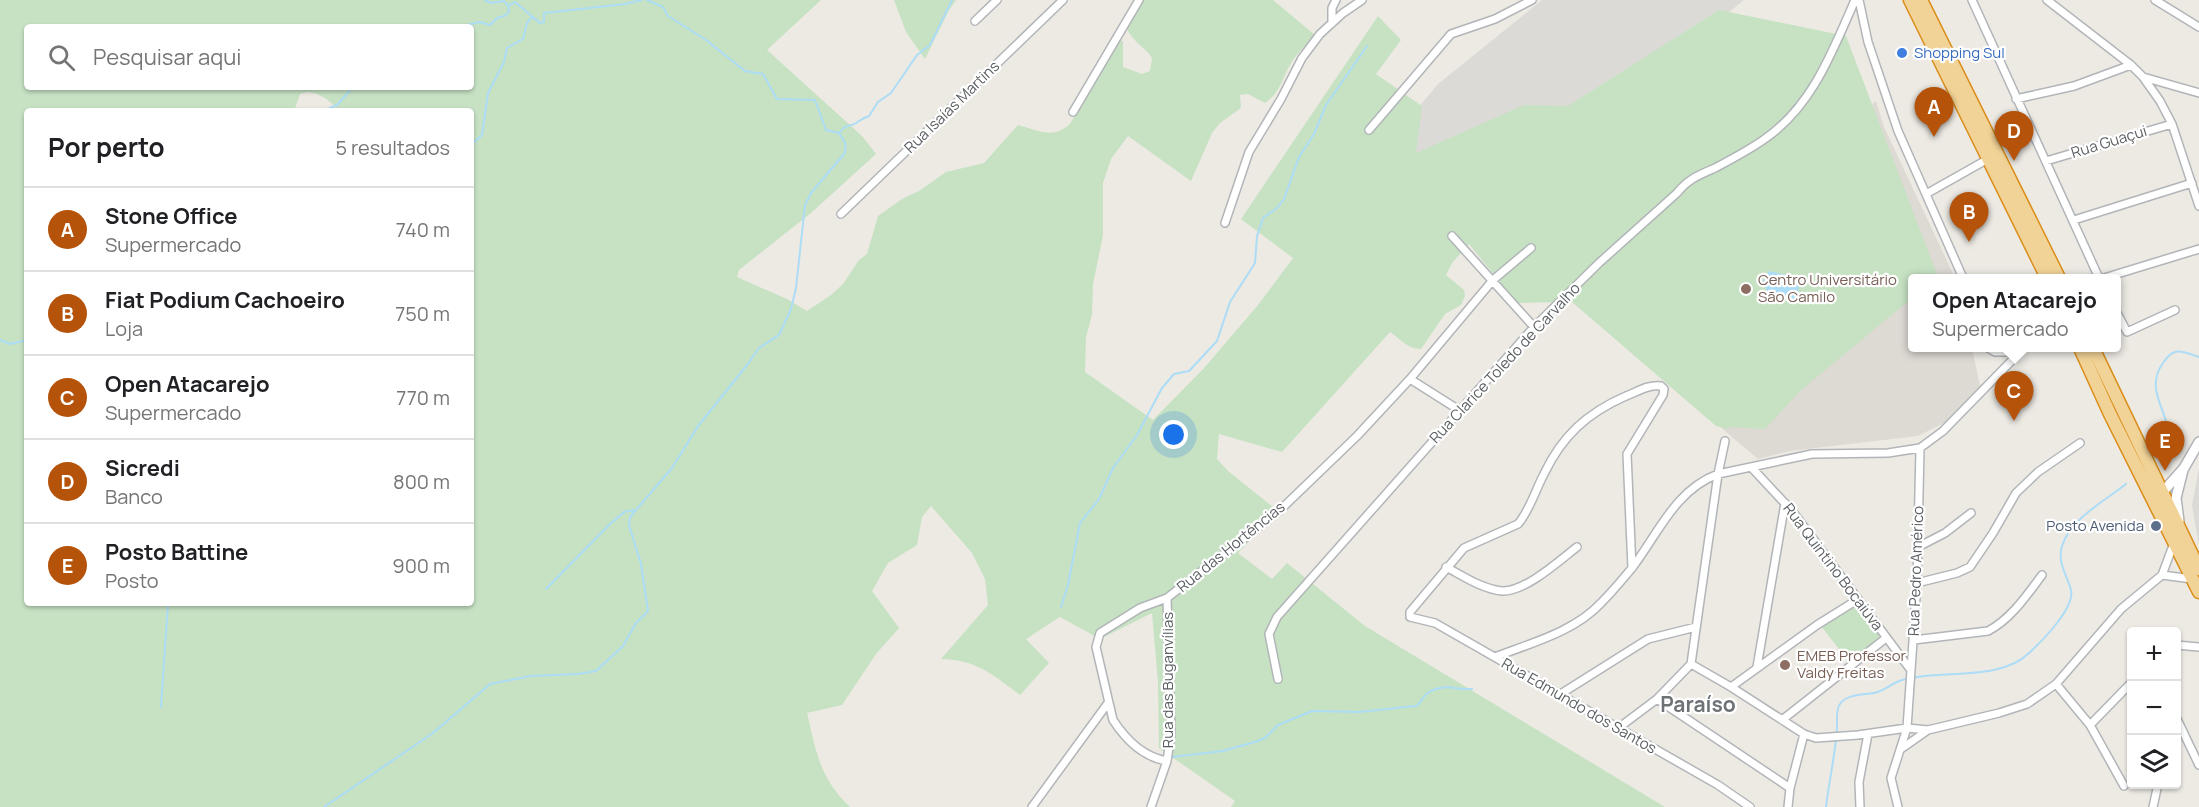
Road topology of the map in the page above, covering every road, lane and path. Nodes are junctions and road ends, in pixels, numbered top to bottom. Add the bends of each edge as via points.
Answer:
1 (997, 0) edge
2 (1064, 0) edge
3 (1139, 0) edge
4 (1336, 0) edge
5 (1362, 0) edge
6 (1532, 0) edge
7 (1857, 0) edge
8 (1910, 0) edge
9 (1921, 0) edge
10 (1972, 0) edge
11 (2047, 0) edge
12 (2155, 0) edge
13 (975, 21) dead end
14 (1332, 23) junction
15 (2199, 27) edge
16 (2131, 65) junction
17 (2144, 77) junction
18 (2199, 93) edge
19 (2016, 99) junction
20 (1073, 112) dead end
21 (2172, 124) junction
22 (1369, 130) dead end
23 (1988, 159) junction
24 (2046, 161) junction
25 (2192, 183) junction
26 (1926, 194) junction
27 (2199, 206) edge
28 (841, 214) dead end
29 (2074, 220) junction
30 (1226, 223) dead end
31 (1452, 237) dead end
32 (1531, 248) dead end
33 (2199, 249) edge
34 (1961, 274) edge
35 (2045, 274) edge
36 (2057, 274) edge
37 (2097, 274) edge
38 (2120, 274) edge
39 (1493, 280) junction
40 (2175, 310) dead end
41 (2121, 321) edge
42 (1534, 327) junction
43 (2020, 352) edge
44 (2082, 352) edge
45 (2095, 352) edge
46 (1410, 379) junction
47 (1459, 410) junction
48 (1725, 441) dead end
49 (2199, 442) edge
50 (2080, 443) dead end
51 (1920, 448) junction
52 (1752, 468) junction
53 (2184, 468) junction
54 (1718, 474) junction
55 (2161, 493) junction
56 (2176, 498) junction
57 (1785, 503) junction
58 (1971, 513) dead end
59 (2178, 538) junction
60 (1577, 547) dead end
61 (1918, 547) junction
62 (1446, 567) junction
63 (1632, 568) junction
64 (2196, 574) edge
65 (2042, 575) dead end
66 (2162, 575) junction
67 (1917, 583) junction
68 (2199, 592) edge
69 (1167, 598) junction
70 (1857, 600) junction
71 (1696, 627) junction
72 (1886, 638) junction
73 (1914, 640) junction
74 (2181, 645) edge
75 (2199, 647) edge
76 (1495, 657) junction
77 (1691, 664) junction
78 (1757, 667) junction
79 (1910, 676) junction
80 (1278, 679) dead end
81 (2056, 684) junction
82 (1731, 687) junction
83 (2127, 687) edge
84 (1559, 695) junction
85 (1658, 699) junction
86 (1108, 703) junction
87 (1782, 720) junction
88 (2090, 725) junction
89 (2181, 727) edge
90 (1907, 728) junction
91 (1617, 729) junction
92 (1928, 730) junction
93 (1804, 734) junction
94 (1868, 734) junction
95 (1901, 749) junction
96 (1167, 761) junction
97 (2199, 765) edge
98 (2124, 786) dead end
99 (1790, 788) junction
100 (2157, 789) edge
101 (1032, 807) edge
102 (1150, 807) edge
103 (1750, 807) edge
104 (1788, 807) edge
105 (1860, 807) edge
106 (1898, 807) edge
107 (2153, 807) edge

1 - 13 street
2 - 28 street, Rua Isaías Martins
3 - 20 street
4 - 14 street
5 - 14 street
6 - 22 street via 1495,19 1451,34
7 - 26 street via 1898,131
7 - 42 street, Rua Clarice Toledo de Carvalho via 1814,87 1783,124 1766,138 1687,181
8 - 23 highway
9 - 36 highway
10 - 19 street
11 - 16 street
12 - 15 street
14 - 30 street via 1306,51 1250,152
16 - 17 street
16 - 19 street via 2074,86
17 - 18 street
17 - 21 street
19 - 24 street
21 - 24 street, Rua Guaçui
21 - 25 street
23 - 26 street
23 - 35 highway
24 - 29 street
25 - 27 street
25 - 29 street
26 - 34 street
29 - 37 street
31 - 39 street
32 - 39 street, Rua das Hortências
33 - 38 street
39 - 42 street
39 - 46 street, Rua das Hortências
40 - 41 street via 2127,332
42 - 47 street, Rua Clarice Toledo de Carvalho
43 - 51 street via 1943,431
44 - 55 highway via 2110,414
45 - 55 highway
46 - 47 street
46 - 69 street, Rua das Hortências via 1358,436 1278,512
47 - 80 street, Rua Clarice Toledo de Carvalho via 1277,617 1269,634
48 - 54 street
49 - 53 street
50 - 67 street via 2016,492 1970,567
51 - 52 street via 1888,453 1812,454
51 - 61 street, Rua Pedro Américo
52 - 54 street
52 - 57 street, Rua Quintino Bocaiúva
53 - 55 street
53 - 56 street
54 - 63 street via 1676,503
54 - 71 street
55 - 56 street
55 - 59 highway
56 - 59 street
57 - 70 street, Rua Quintino Bocaiúva
57 - 78 street
58 - 61 street
59 - 64 highway
59 - 66 street
60 - 62 street via 1522,586 1510,590 1481,585
61 - 67 street, Rua Pedro Américo
62 - 63 street via 1469,544 1518,524 1550,463 1581,422 1618,400 1650,386 1661,386 1663,395 1627,454
62 - 76 street, Rua Edmundo dos Santos via 1410,612 1412,619 1430,621
63 - 76 street via 1600,605 1578,621
64 - 66 street
64 - 68 highway
65 - 73 street via 2020,604 1988,631
66 - 81 street via 2121,609
67 - 73 street, Rua Pedro Américo
69 - 86 street, Rua das Hortências via 1140,608 1100,633 1096,646
69 - 96 street, Rua das Buganvílias via 1171,734
70 - 72 street, Rua Quintino Bocaiúva
70 - 78 street
71 - 77 street
71 - 84 street via 1648,639
72 - 79 street, Rua Quintino Bocaiúva
72 - 87 street
73 - 79 street, Rua Pedro Américo
74 - 75 street
76 - 84 street, Rua Edmundo dos Santos
77 - 82 street
77 - 85 street
78 - 82 street
79 - 90 street, Rua Pedro Américo
81 - 88 street
81 - 92 street via 2027,704
82 - 87 street
83 - 88 street
84 - 91 street, Rua Edmundo dos Santos
85 - 91 street
85 - 99 street
86 - 96 street, Rua das Hortências via 1119,730 1140,751
86 - 101 street
87 - 93 street
88 - 98 street
89 - 97 street
90 - 92 street
90 - 94 street
90 - 95 street, Rua Pedro Américo
91 - 103 street, Rua Edmundo dos Santos
92 - 95 street
93 - 94 street via 1816,738
93 - 99 street
94 - 105 street via 1859,782
95 - 106 street, Rua Pedro Américo via 1891,778
96 - 102 street, Rua das Buganvílias
99 - 104 street
100 - 107 street

